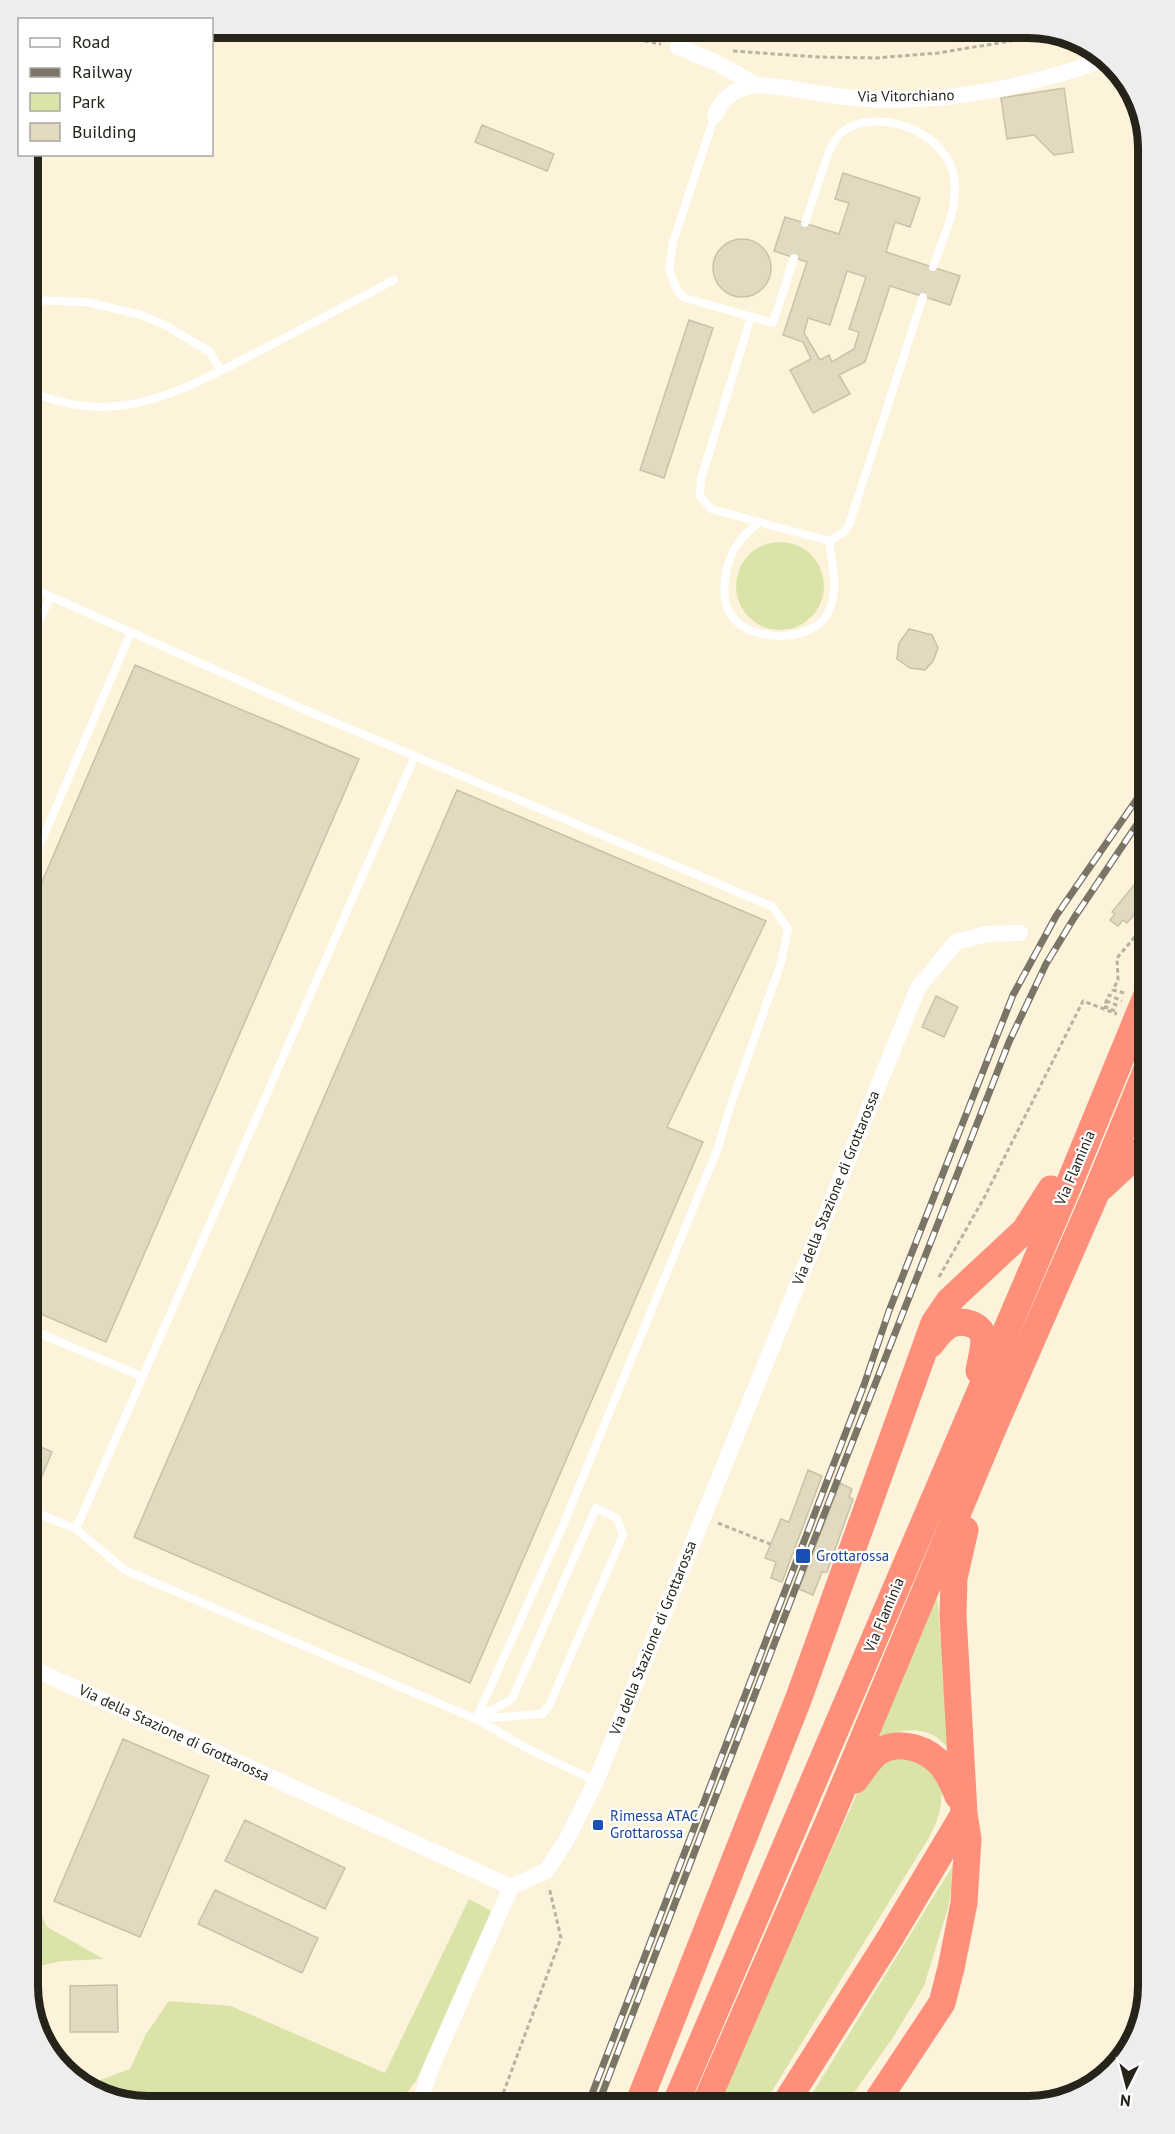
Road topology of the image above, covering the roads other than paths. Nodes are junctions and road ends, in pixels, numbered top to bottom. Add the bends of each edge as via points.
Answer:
1 (678, 46) road end
2 (1096, 62) edge
3 (757, 85) junction
4 (715, 115) joint
5 (805, 223) dead end
6 (794, 258) dead end
7 (933, 267) dead end
8 (394, 280) dead end
9 (923, 297) dead end
10 (38, 300) edge
11 (751, 317) junction
12 (221, 371) junction
13 (38, 395) edge
14 (759, 522) junction
15 (830, 541) junction
16 (38, 591) edge
17 (50, 597) junction
18 (38, 625) edge
19 (131, 632) junction
20 (415, 756) junction
21 (38, 849) edge
22 (1020, 933) dead end
23 (1133, 996) edge
24 (1138, 1091) edge
25 (1094, 1123) junction
26 (1138, 1153) edge
27 (1096, 1191) junction
28 (38, 1333) edge
29 (922, 1357) junction
30 (143, 1377) junction
31 (972, 1408) junction
32 (991, 1433) junction
33 (38, 1513) edge
34 (76, 1529) junction
35 (38, 1671) edge
36 (476, 1719) junction
37 (596, 1781) junction
38 (964, 1814) junction
39 (831, 1816) junction
40 (512, 1887) junction
41 (423, 2096) edge
42 (641, 2096) edge
43 (679, 2096) edge
44 (709, 2096) edge
45 (790, 2096) edge
46 (880, 2096) edge

1 - 3 street
2 - 3 street, Via Vitorchiano via 1024,84 925,98 842,97
3 - 4 street, Via Vitorchiano via 732,92
4 - 11 lane via 673,242 669,270 672,282 685,298
5 - 7 lane via 826,157 841,133 867,122 905,128 935,143 947,155 954,178 950,216
6 - 11 lane via 773,323
8 - 12 lane
9 - 15 lane via 849,525
10 - 12 lane via 87,302 141,315 210,352
11 - 14 lane via 701,479 700,496 711,508
12 - 13 lane via 140,403 82,406
14 - 15 lane
14 - 15 lane via 738,542 725,582 726,602 734,619 753,631 780,637 801,634 829,612 834,594
16 - 17 lane
17 - 18 lane
17 - 19 lane
19 - 20 lane
19 - 21 lane
20 - 30 lane
20 - 36 lane via 773,907 788,929 781,963 718,1148 562,1528
22 - 37 street, Via della Stazione di Grottarossa via 986,934 956,942 918,988
23 - 25 highway
24 - 27 highway, Via Flaminia
25 - 29 highway via 1024,1230 939,1314
25 - 31 highway, Via Flaminia
26 - 27 highway
27 - 32 highway, Via Flaminia
28 - 30 lane
29 - 31 highway via 948,1325 958,1321 976,1326 983,1340
29 - 42 highway via 798,1700
30 - 34 lane
31 - 43 highway, Via Flaminia
32 - 38 highway via 956,1564 953,1592
32 - 39 highway, Via Flaminia
33 - 34 lane
34 - 36 lane via 125,1570
35 - 40 street, Via della Stazione di Grottarossa
36 - 36 lane via 512,1699 596,1508 617,1518 623,1535 549,1706 542,1714
36 - 37 lane
37 - 40 street, Via della Stazione di Grottarossa via 546,1871
38 - 39 highway via 952,1780 937,1760 918,1749 899,1746 874,1755
38 - 45 highway
38 - 46 highway via 968,1847 964,1903 942,2003
39 - 44 highway, Via Flaminia
40 - 41 street via 432,2066

